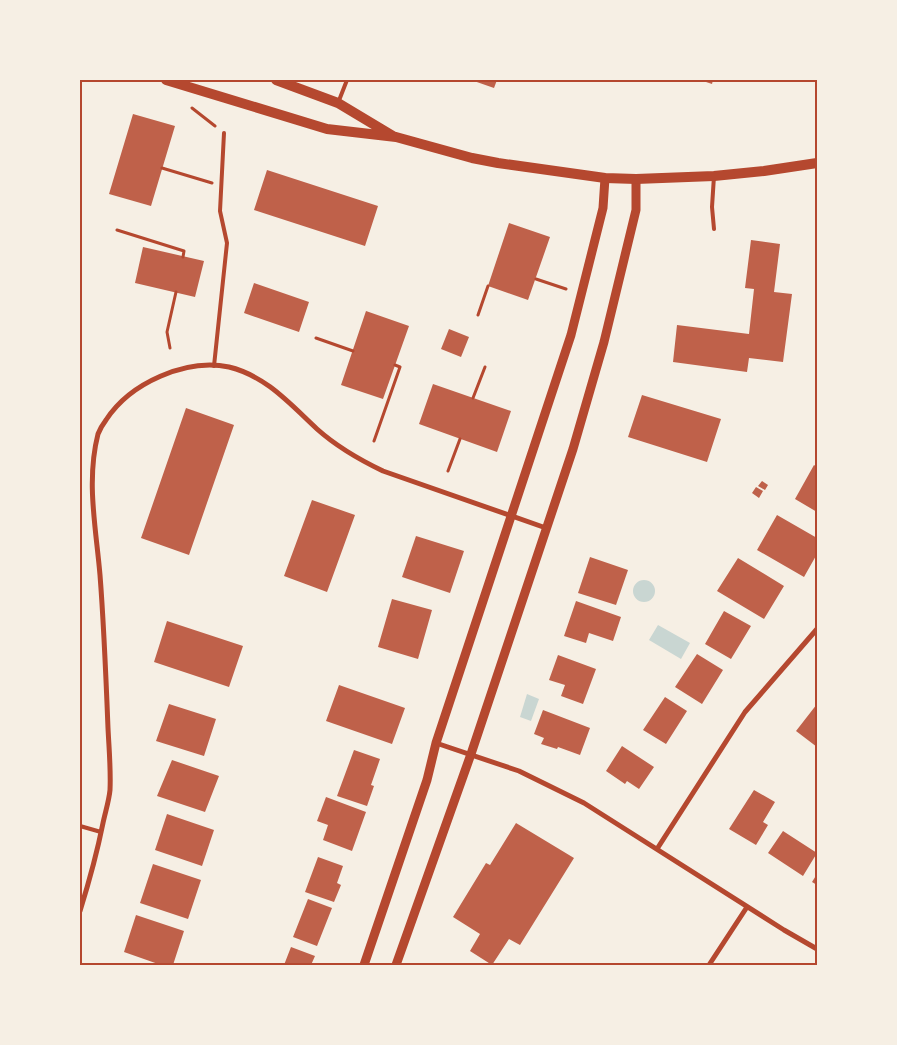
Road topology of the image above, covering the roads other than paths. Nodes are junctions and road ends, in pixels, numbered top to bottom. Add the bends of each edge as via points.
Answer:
1 (166, 80) edge
2 (276, 80) edge
3 (347, 80) edge
4 (338, 103) junction
5 (224, 132) road end
6 (396, 137) junction
7 (817, 163) edge
8 (714, 176) junction
9 (605, 178) junction
10 (636, 179) junction
11 (714, 228) dead end
12 (214, 366) junction
13 (512, 517) junction
14 (546, 528) junction
15 (817, 629) edge
16 (436, 743) junction
17 (471, 754) junction
18 (80, 826) edge
19 (101, 832) junction
20 (657, 849) junction
21 (82, 895) edge
22 (747, 907) junction
23 (80, 911) edge
24 (817, 949) edge
25 (364, 965) edge
26 (396, 965) edge
27 (709, 965) edge

1 - 6 main road via 327,128
2 - 4 main road
3 - 4 lane
4 - 6 main road
5 - 12 lane via 220,212 227,242
6 - 9 main road via 472,158
7 - 8 main road
8 - 10 main road
8 - 11 lane
9 - 10 main road
9 - 13 street via 603,208 571,335
10 - 14 street via 636,210 604,342 573,450
12 - 13 street via 230,368 265,382 318,430 364,462
12 - 19 street via 198,366 166,374 138,387 118,404 99,431 92,499 107,685 110,792
13 - 14 street
13 - 16 street
14 - 17 street
15 - 20 street via 745,712
16 - 17 street
16 - 25 street via 427,780
17 - 20 street via 556,788
17 - 26 street
18 - 19 lane
19 - 21 street via 93,869
20 - 22 street
21 - 23 street
22 - 24 street
22 - 27 street

